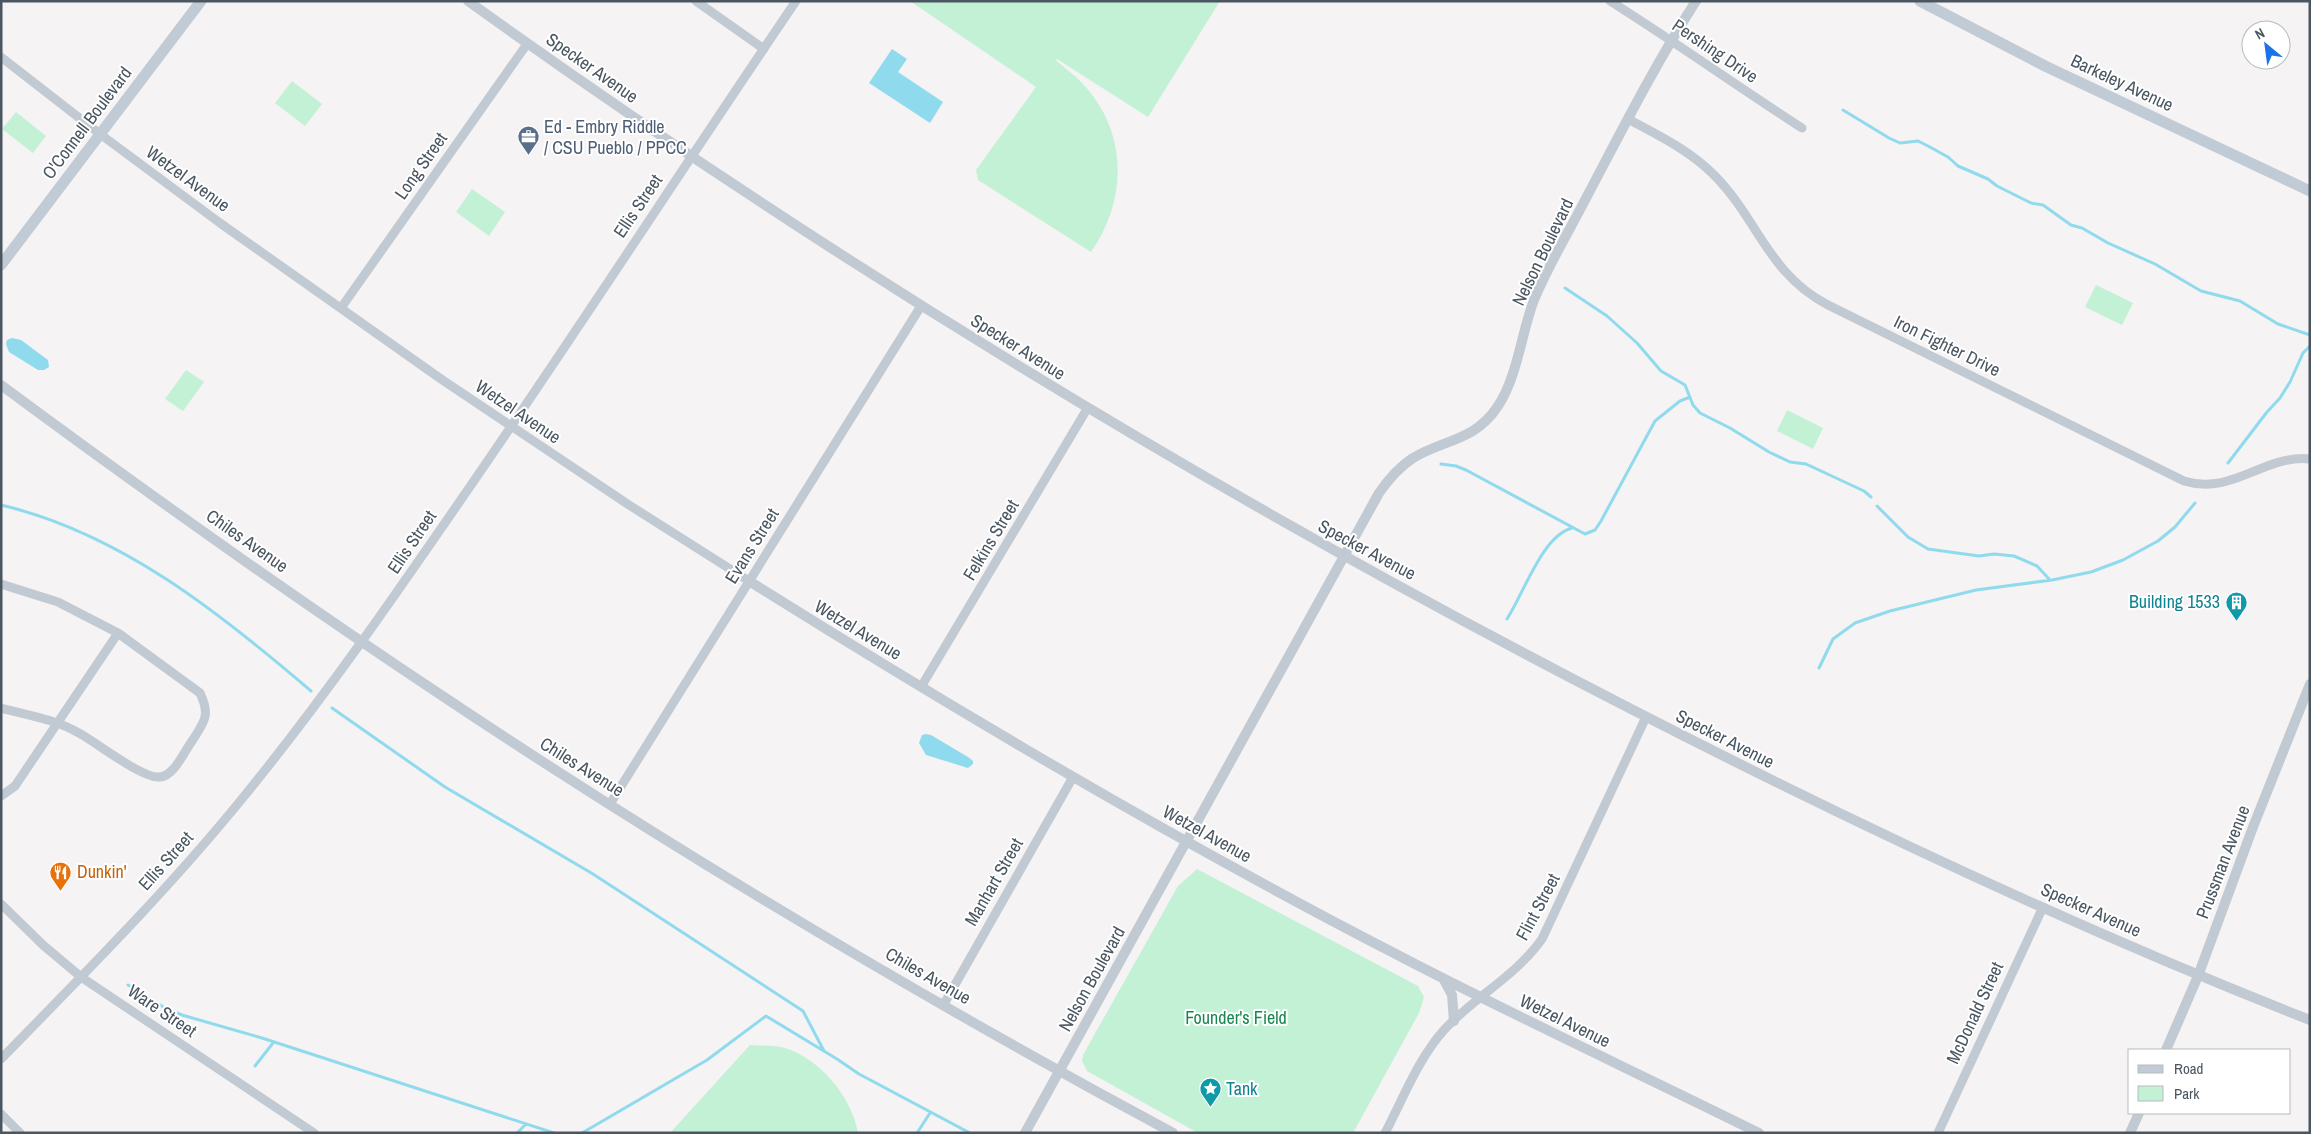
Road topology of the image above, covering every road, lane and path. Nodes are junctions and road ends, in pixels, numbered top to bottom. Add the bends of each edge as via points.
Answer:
1 (201, 1) edge
2 (468, 1) edge
3 (696, 1) edge
4 (796, 1) edge
5 (1610, 1) edge
6 (1696, 1) edge
7 (1920, 1) edge
8 (1672, 39) junction
9 (527, 44) junction
10 (764, 48) junction
11 (1, 56) edge
12 (1628, 119) junction
13 (1802, 128) dead end
14 (100, 134) junction
15 (691, 157) junction
16 (2310, 192) edge
17 (1, 265) edge
18 (922, 306) junction
19 (341, 308) junction
20 (1, 385) edge
21 (1, 393) edge
22 (21, 399) junction
23 (1087, 409) junction
24 (511, 427) junction
25 (2310, 459) edge
26 (1345, 558) junction
27 (749, 581) junction
28 (1, 584) edge
29 (118, 633) junction
30 (364, 642) junction
31 (2310, 684) edge
32 (921, 687) junction
33 (1, 708) edge
34 (1646, 717) junction
35 (58, 723) junction
36 (1073, 777) junction
37 (1, 796) edge
38 (610, 804) junction
39 (1187, 842) junction
40 (1, 904) edge
41 (2043, 907) junction
42 (2198, 976) junction
43 (81, 977) junction
44 (1443, 978) junction
45 (1480, 998) junction
46 (944, 1004) junction
47 (2310, 1020) edge
48 (1454, 1021) junction
49 (2166, 1049) edge
50 (1, 1059) edge
51 (1059, 1071) junction
52 (1, 1114) edge
53 (2139, 1114) edge
54 (20, 1133) edge
55 (314, 1133) edge
56 (1025, 1133) edge
57 (1173, 1133) edge
58 (1385, 1133) edge
59 (1759, 1133) edge
60 (1938, 1133) edge
61 (2130, 1133) edge

1 - 14 main road, O'Connell Boulevard
2 - 9 street, Specker Avenue
3 - 10 street
4 - 10 street, Ellis Street
5 - 8 street, Pershing Drive
6 - 8 street, Nelson Boulevard
7 - 16 main road, Barkeley Avenue via 2045,66
8 - 12 street, Nelson Boulevard
8 - 13 street, Pershing Drive
9 - 15 street, Specker Avenue
9 - 19 street, Long Street
10 - 15 street, Ellis Street
11 - 14 street, Wetzel Avenue
12 - 25 street, Iron Fighter Drive via 1683,150 1714,175 1781,269 1803,290 1828,306 2189,482 2207,486 2222,484 2286,459
12 - 26 street, Nelson Boulevard via 1534,299 1509,386 1499,405 1491,417 1473,432 1423,453 1397,471 1379,493
14 - 17 main road, O'Connell Boulevard
14 - 19 street, Wetzel Avenue
15 - 18 street, Specker Avenue
15 - 24 street, Ellis Street
18 - 23 street, Specker Avenue
18 - 27 street, Evans Street
19 - 24 street, Wetzel Avenue
20 - 22 street, Chiles Avenue
21 - 22 street
22 - 30 street, Chiles Avenue
23 - 26 street, Specker Avenue
23 - 32 street, Felkins Street
24 - 27 street, Wetzel Avenue
24 - 30 street, Ellis Street
26 - 34 street, Specker Avenue
26 - 39 street, Nelson Boulevard
27 - 32 street, Wetzel Avenue
27 - 38 street, Evans Street
28 - 29 street via 58,602
29 - 35 street
29 - 35 street via 200,693 206,707 206,720 171,772 160,777 145,774
30 - 38 street, Chiles Avenue
30 - 43 street, Ellis Street via 241,801
31 - 42 street, Prussman Avenue
32 - 36 street, Wetzel Avenue
33 - 35 street
34 - 41 street, Specker Avenue via 1857,822
34 - 45 street, Flint Street via 1542,939 1521,964
35 - 37 street via 15,786
36 - 39 street, Wetzel Avenue
36 - 46 street, Manhart Street
38 - 46 street, Chiles Avenue
39 - 44 street, Wetzel Avenue
39 - 51 street, Nelson Boulevard
40 - 43 street, Ware Street
41 - 42 street, Specker Avenue
41 - 60 street, McDonald Street
42 - 47 street, Specker Avenue
42 - 49 street, Prussman Avenue
43 - 50 street, Ellis Street
43 - 55 street, Ware Street
44 - 45 street, Wetzel Avenue
44 - 48 street via 1452,995
45 - 48 street, Flint Street
45 - 59 street, Wetzel Avenue
46 - 51 street, Chiles Avenue
48 - 58 street, Flint Street via 1429,1050
51 - 56 street, Nelson Boulevard
51 - 57 street, Chiles Avenue
52 - 54 street
53 - 61 street

